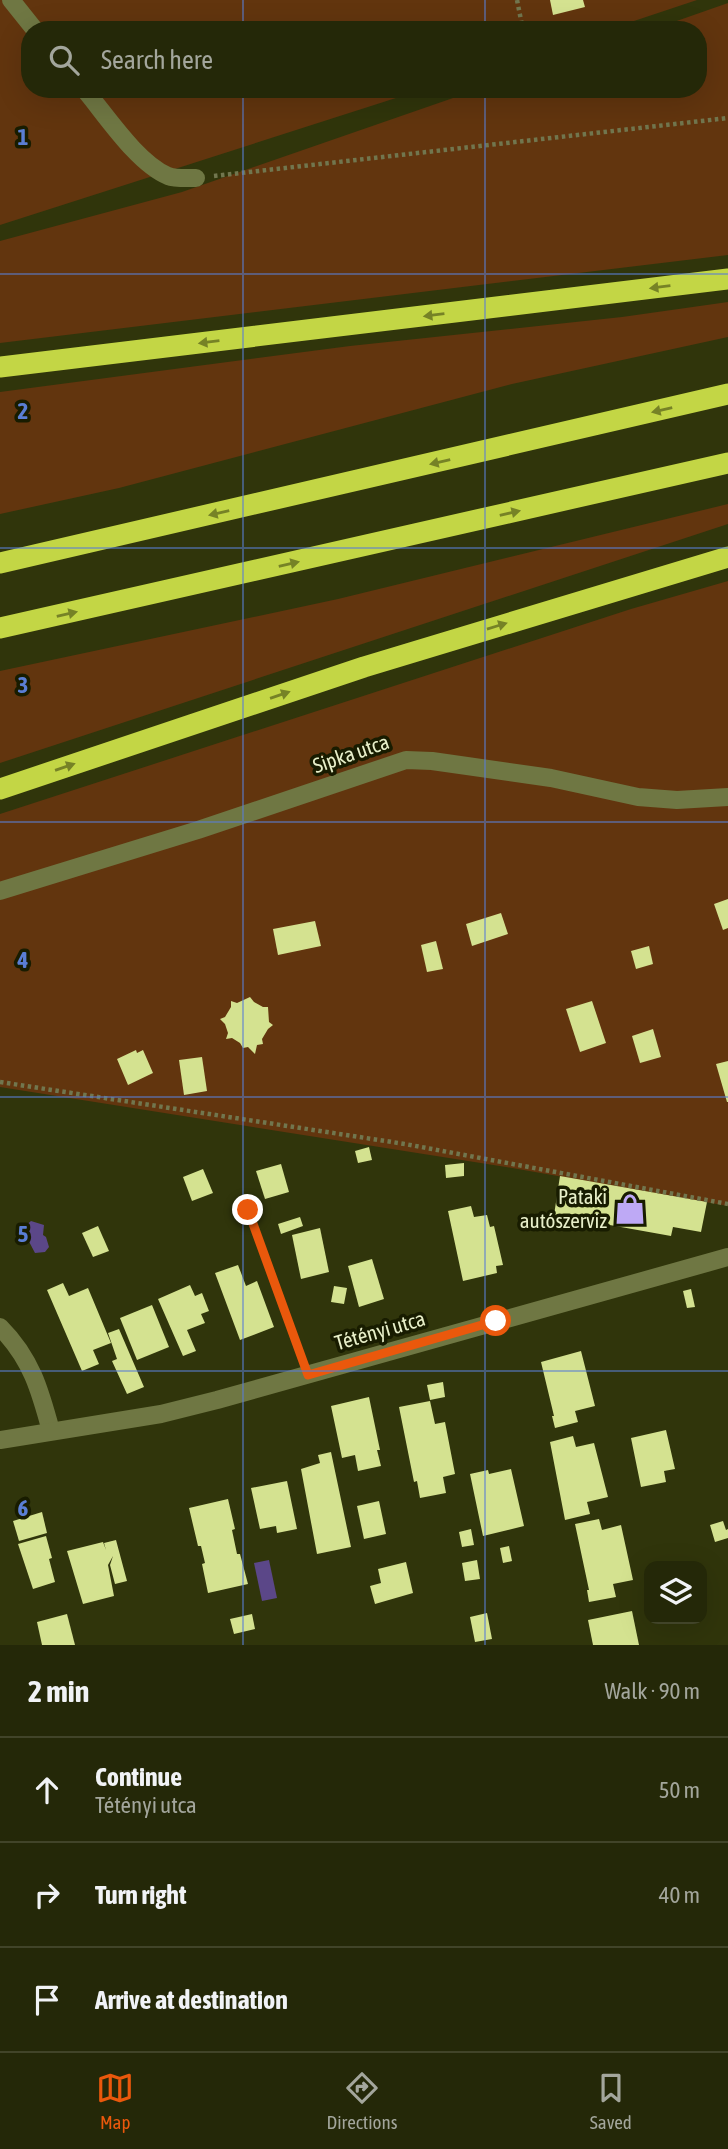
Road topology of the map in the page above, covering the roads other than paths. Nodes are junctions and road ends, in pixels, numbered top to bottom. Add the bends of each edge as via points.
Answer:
1 (11, 0) edge
2 (28, 21) edge
3 (91, 98) edge
4 (196, 178) road end
5 (728, 279) edge
6 (0, 367) edge
7 (728, 394) edge
8 (728, 463) edge
9 (728, 557) edge
10 (0, 563) edge
11 (0, 628) edge
12 (0, 789) edge
13 (728, 797) edge
14 (0, 891) edge
15 (728, 1257) edge
16 (0, 1327) edge
17 (9, 1347) edge
18 (51, 1432) junction
19 (0, 1440) edge

1 - 2 street
3 - 4 street via 151,165 170,177
5 -> 6 highway
7 -> 10 highway
11 -> 8 highway
12 -> 9 highway via 364,667
13 - 14 street, Sipka utca via 638,797 551,778 406,760
15 - 18 street, Tétényi utca via 162,1414
16 - 17 street
17 - 18 street via 37,1383
18 - 19 street, Tétényi utca

